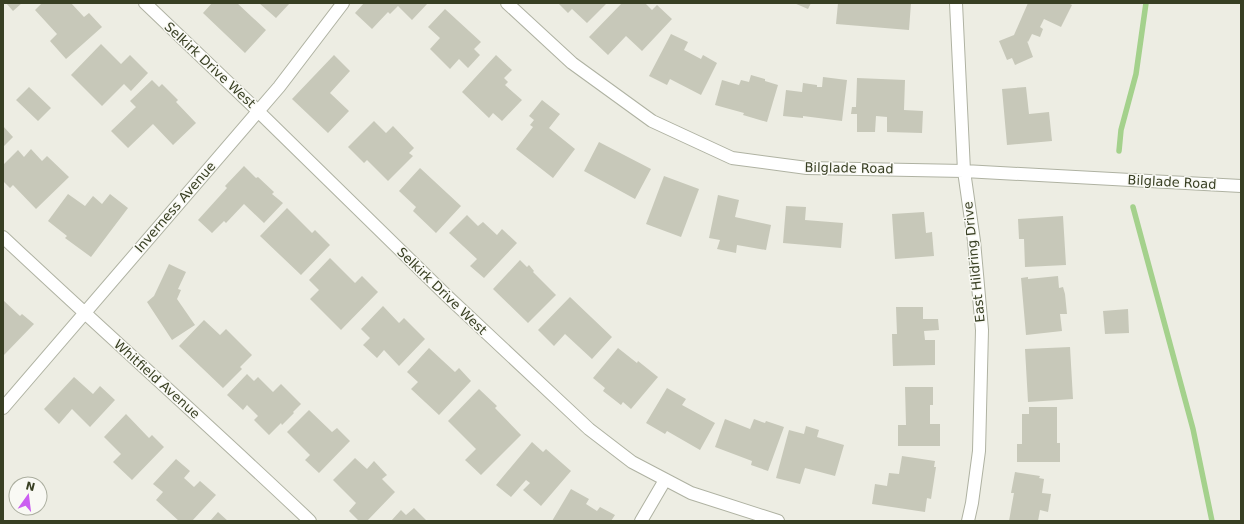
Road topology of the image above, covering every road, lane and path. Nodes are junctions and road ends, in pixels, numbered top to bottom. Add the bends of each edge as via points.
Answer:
1 (145, 3) edge
2 (343, 3) edge
3 (507, 3) edge
4 (956, 3) edge
5 (258, 111) junction
6 (964, 171) junction
7 (1241, 186) edge
8 (3, 237) edge
9 (84, 314) junction
10 (3, 408) edge
11 (665, 480) junction
12 (310, 521) edge
13 (641, 521) edge
14 (778, 521) edge
15 (968, 521) edge

1 - 5 street, Selkirk Drive West
2 - 5 street, Inverness Avenue
3 - 6 street, Bilglade Road via 572,63 652,121 732,158 807,168
4 - 6 street, East Hildring Drive
5 - 9 street, Inverness Avenue
5 - 11 street, Selkirk Drive West via 446,295 589,429 632,462
6 - 7 street, Bilglade Road
6 - 15 street, East Hildring Drive via 974,241 982,330 979,451
8 - 9 street, Whitfield Avenue
9 - 10 street, Inverness Avenue
9 - 12 street, Whitfield Avenue
11 - 13 street
11 - 14 street, Selkirk Drive West via 691,493

